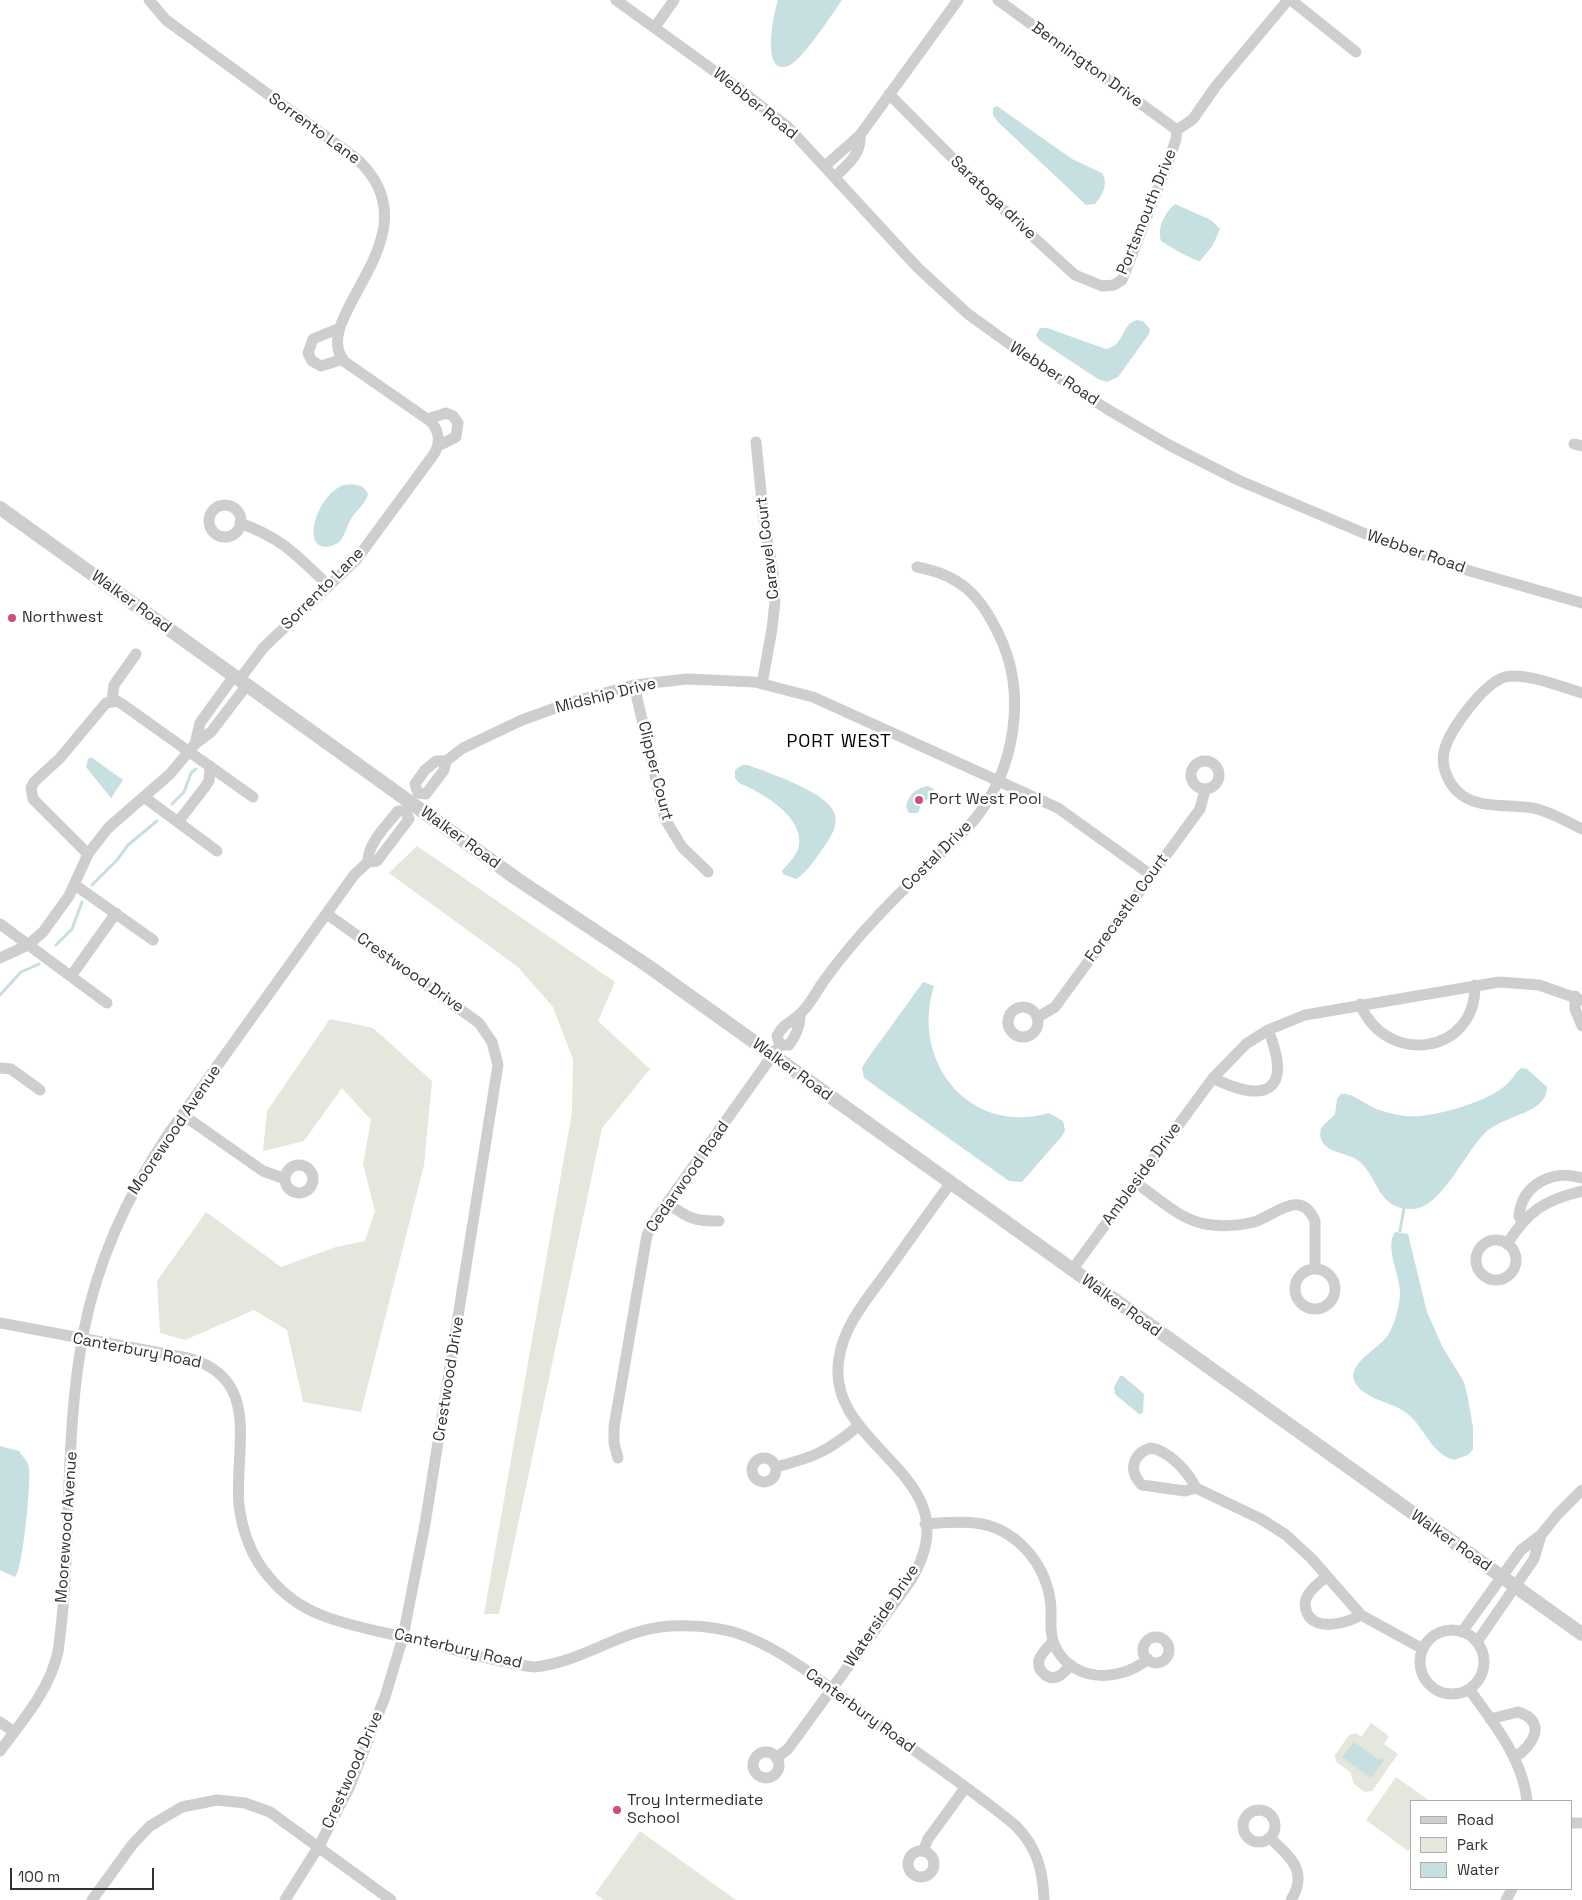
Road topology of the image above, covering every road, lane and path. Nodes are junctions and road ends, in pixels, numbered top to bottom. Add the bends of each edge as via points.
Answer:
1 (149, 0) edge
2 (616, 0) edge
3 (674, 0) edge
4 (958, 0) edge
5 (998, 0) edge
6 (1289, 0) edge
7 (654, 27) junction
8 (1356, 52) dead end
9 (889, 94) junction
10 (1176, 130) junction
11 (860, 135) junction
12 (824, 166) junction
13 (835, 177) junction
14 (1108, 287) joint
15 (340, 328) junction
16 (343, 360) junction
17 (428, 419) junction
18 (756, 442) dead end
19 (438, 446) junction
20 (0, 508) edge
21 (240, 522) dead end
22 (917, 567) dead end
23 (330, 586) junction
24 (1582, 603) edge
25 (136, 654) dead end
26 (240, 680) junction
27 (762, 684) junction
28 (634, 685) junction
29 (1582, 693) edge
30 (112, 701) junction
31 (192, 748) junction
32 (210, 766) junction
33 (998, 780) junction
34 (1205, 790) dead end
35 (144, 797) junction
36 (253, 797) dead end
37 (412, 802) junction
38 (178, 822) junction
39 (1582, 829) edge
40 (217, 851) dead end
41 (88, 854) junction
42 (708, 872) dead end
43 (1151, 875) junction
44 (75, 885) junction
45 (116, 914) junction
46 (327, 914) junction
47 (0, 924) edge
48 (153, 940) dead end
49 (28, 945) junction
50 (0, 958) edge
51 (71, 976) junction
52 (1475, 985) junction
53 (1579, 998) edge
54 (107, 1003) dead end
55 (1360, 1004) junction
56 (800, 1014) junction
57 (1038, 1017) dead end
58 (1582, 1026) edge
59 (1268, 1030) junction
60 (776, 1050) junction
61 (0, 1070) edge
62 (1213, 1078) junction
63 (40, 1090) dead end
64 (183, 1115) junction
65 (1582, 1178) edge
66 (285, 1179) dead end
67 (1136, 1183) junction
68 (950, 1184) junction
69 (1582, 1191) edge
70 (668, 1203) junction
71 (719, 1221) dead end
72 (1522, 1222) junction
73 (1507, 1244) dead end
74 (1316, 1269) dead end
75 (1072, 1270) junction
76 (0, 1323) edge
77 (82, 1340) junction
78 (858, 1426) junction
79 (618, 1458) dead end
80 (776, 1467) dead end
81 (1196, 1488) junction
82 (1582, 1490) edge
83 (925, 1524) junction
84 (1541, 1535) junction
85 (1326, 1577) junction
86 (1502, 1577) junction
87 (1515, 1587) junction
88 (1361, 1615) junction
89 (1462, 1632) junction
90 (1582, 1634) edge
91 (403, 1636) junction
92 (1053, 1641) junction
93 (1477, 1642) junction
94 (1423, 1649) junction
95 (1148, 1659) dead end
96 (1071, 1665) junction
97 (1469, 1689) junction
98 (831, 1690) junction
99 (1490, 1719) junction
100 (0, 1722) edge
101 (14, 1732) junction
102 (0, 1751) edge
103 (1515, 1757) junction
104 (776, 1758) dead end
105 (965, 1788) junction
106 (1528, 1800) edge
107 (1270, 1838) dead end
108 (319, 1846) junction
109 (923, 1851) dead end
110 (92, 1900) edge
111 (285, 1900) edge
112 (391, 1900) edge
113 (1044, 1900) edge
114 (1291, 1900) edge

1 - 15 street, Sorrento Lane via 166,20 357,159 375,180 384,206 384,233
2 - 7 street, Webber Road
3 - 7 street
4 - 9 street
5 - 10 street, Bennington Drive
6 - 8 street
6 - 10 street via 1216,86 1193,119
7 - 12 street, Webber Road via 768,110
9 - 11 street
9 - 14 street, Saratoga drive via 1007,213 1075,275
10 - 14 street, Portsmouth Drive via 1169,160 1122,280
11 - 12 street
11 - 13 street via 857,154
12 - 13 street, Webber Road
13 - 24 street, Webber Road via 918,268 968,314 1051,374 1141,430 1238,480 1380,540 1470,572
15 - 16 street, Sorrento Lane via 336,342
15 - 16 street via 313,339 308,352 312,361 321,366
16 - 17 street
17 - 19 street via 437,432
17 - 19 street, Sorrento Lane via 446,413 458,423 456,437
18 - 27 street, Caravel Court via 775,602
19 - 23 street, Sorrento Lane via 366,547
20 - 26 street, Walker Road
21 - 23 street via 266,532 288,546
22 - 33 street, Costal Drive via 945,573 966,588 988,615 1001,640 1014,686 1014,714 1008,750
23 - 26 street, Sorrento Lane via 260,651
25 - 30 street via 114,685
26 - 31 street via 211,732
26 - 31 street via 200,724
26 - 37 street, Walker Road
27 - 28 street, Midship Drive via 706,678
27 - 33 street, Midship Drive via 813,697
28 - 37 street, Midship Drive via 572,702 479,740 446,761 444,770 426,794
28 - 42 street, Clipper Court via 665,819 682,847
29 - 39 street via 1515,676 1495,681 1480,694 1454,731 1443,758 1448,778 1457,792 1464,796 1486,803 1536,809
30 - 31 street
30 - 41 street via 101,706 60,758 31,788 33,799
31 - 32 street
31 - 35 street
32 - 36 street
32 - 38 street via 205,787
33 - 43 street, Midship Drive via 1062,811
33 - 56 street, Costal Drive via 974,820 875,918
34 - 43 street, Forecastle Court via 1200,809
35 - 38 street
35 - 41 street via 108,828
37 - 46 street, Moorewood Avenue via 409,819 377,861 368,862 354,875
37 - 60 street, Walker Road via 517,880
38 - 40 street
41 - 44 street
43 - 57 street, Forecastle Court via 1055,1006
44 - 45 street
44 - 49 street via 55,918
45 - 48 street
45 - 51 street
46 - 64 street, Moorewood Avenue
46 - 91 street, Crestwood Drive via 479,1023 492,1042 498,1066 425,1524
47 - 49 street
49 - 50 street
49 - 51 street
51 - 54 street
52 - 53 street, Ambleside Drive via 1518,983 1556,989
52 - 55 street, Ambleside Drive
52 - 55 street via 1473,1005 1464,1024 1433,1043 1407,1045 1384,1036 1373,1027
53 - 58 street, Ambleside Drive via 1575,1009
55 - 59 street, Ambleside Drive via 1305,1014
56 - 60 street, Costal Drive via 782,1026
56 - 60 street, Costal Drive via 800,1027 789,1045
59 - 62 street, Ambleside Drive via 1246,1044
59 - 62 street via 1278,1065 1277,1076 1268,1090 1250,1091
60 - 68 street, Walker Road
60 - 70 street, Cedarwood Road
61 - 63 street via 10,1069
62 - 67 street, Ambleside Drive
64 - 66 street via 262,1172
64 - 77 street, Moorewood Avenue via 141,1177 116,1227 93,1290
65 - 72 street via 1556,1176 1539,1182 1523,1201 1519,1216
67 - 74 street via 1181,1214 1206,1224 1240,1225 1288,1205 1297,1205 1315,1221
67 - 75 street, Ambleside Drive
68 - 75 street, Walker Road
68 - 78 street, Waterside Drive via 846,1331 838,1376 845,1406
69 - 72 street via 1555,1198
70 - 71 street via 689,1219
70 - 79 street, Cedarwood Road via 651,1226 643,1250 614,1427
72 - 73 street
75 - 86 street, Walker Road
76 - 77 street, Canterbury Road
77 - 91 street, Canterbury Road via 188,1358 211,1366 222,1376 234,1392 240,1412 240,1512 245,1534 262,1568 287,1595 314,1612
77 - 101 street, Moorewood Avenue via 58,1652 43,1691
78 - 80 street via 814,1457
78 - 83 street, Waterside Drive via 911,1482 921,1502
81 - 81 street via 1166,1453 1150,1448 1136,1456 1134,1473 1142,1485 1185,1491
81 - 85 street via 1286,1534
82 - 84 street
83 - 92 street via 976,1523 1012,1537 1026,1549 1046,1581
83 - 98 street, Waterside Drive via 924,1547 914,1576
84 - 86 street via 1522,1550
84 - 87 street via 1534,1559
85 - 88 street
85 - 88 street via 1306,1598 1305,1606 1311,1618 1327,1625
86 - 87 street, Walker Road
86 - 89 street
87 - 90 street, Walker Road
87 - 93 street
88 - 94 street
89 - 93 street
89 - 94 street via 1450,1630 1439,1633
91 - 98 street, Canterbury Road via 534,1666 554,1664 644,1630 702,1626 743,1635 766,1646
91 - 108 street, Crestwood Drive via 373,1730 350,1786
92 - 96 street
92 - 96 street via 1040,1659 1043,1674 1055,1677
93 - 97 street via 1483,1654 1484,1667 1479,1680
94 - 97 street via 1420,1666 1431,1686 1447,1694
95 - 96 street via 1136,1669 1108,1675 1091,1674
97 - 99 street
98 - 104 street, Waterside Drive via 788,1749
98 - 105 street, Canterbury Road
99 - 103 street
99 - 103 street via 1518,1712 1534,1722 1532,1741 1524,1752
100 - 101 street
101 - 102 street, Moorewood Avenue
103 - 106 street
105 - 109 street
105 - 113 street, Canterbury Road via 1015,1825 1031,1844 1043,1877
107 - 114 street via 1297,1870 1299,1883
108 - 110 street via 258,1807 231,1801 192,1804 160,1818 141,1834
108 - 111 street, Crestwood Drive
108 - 112 street

